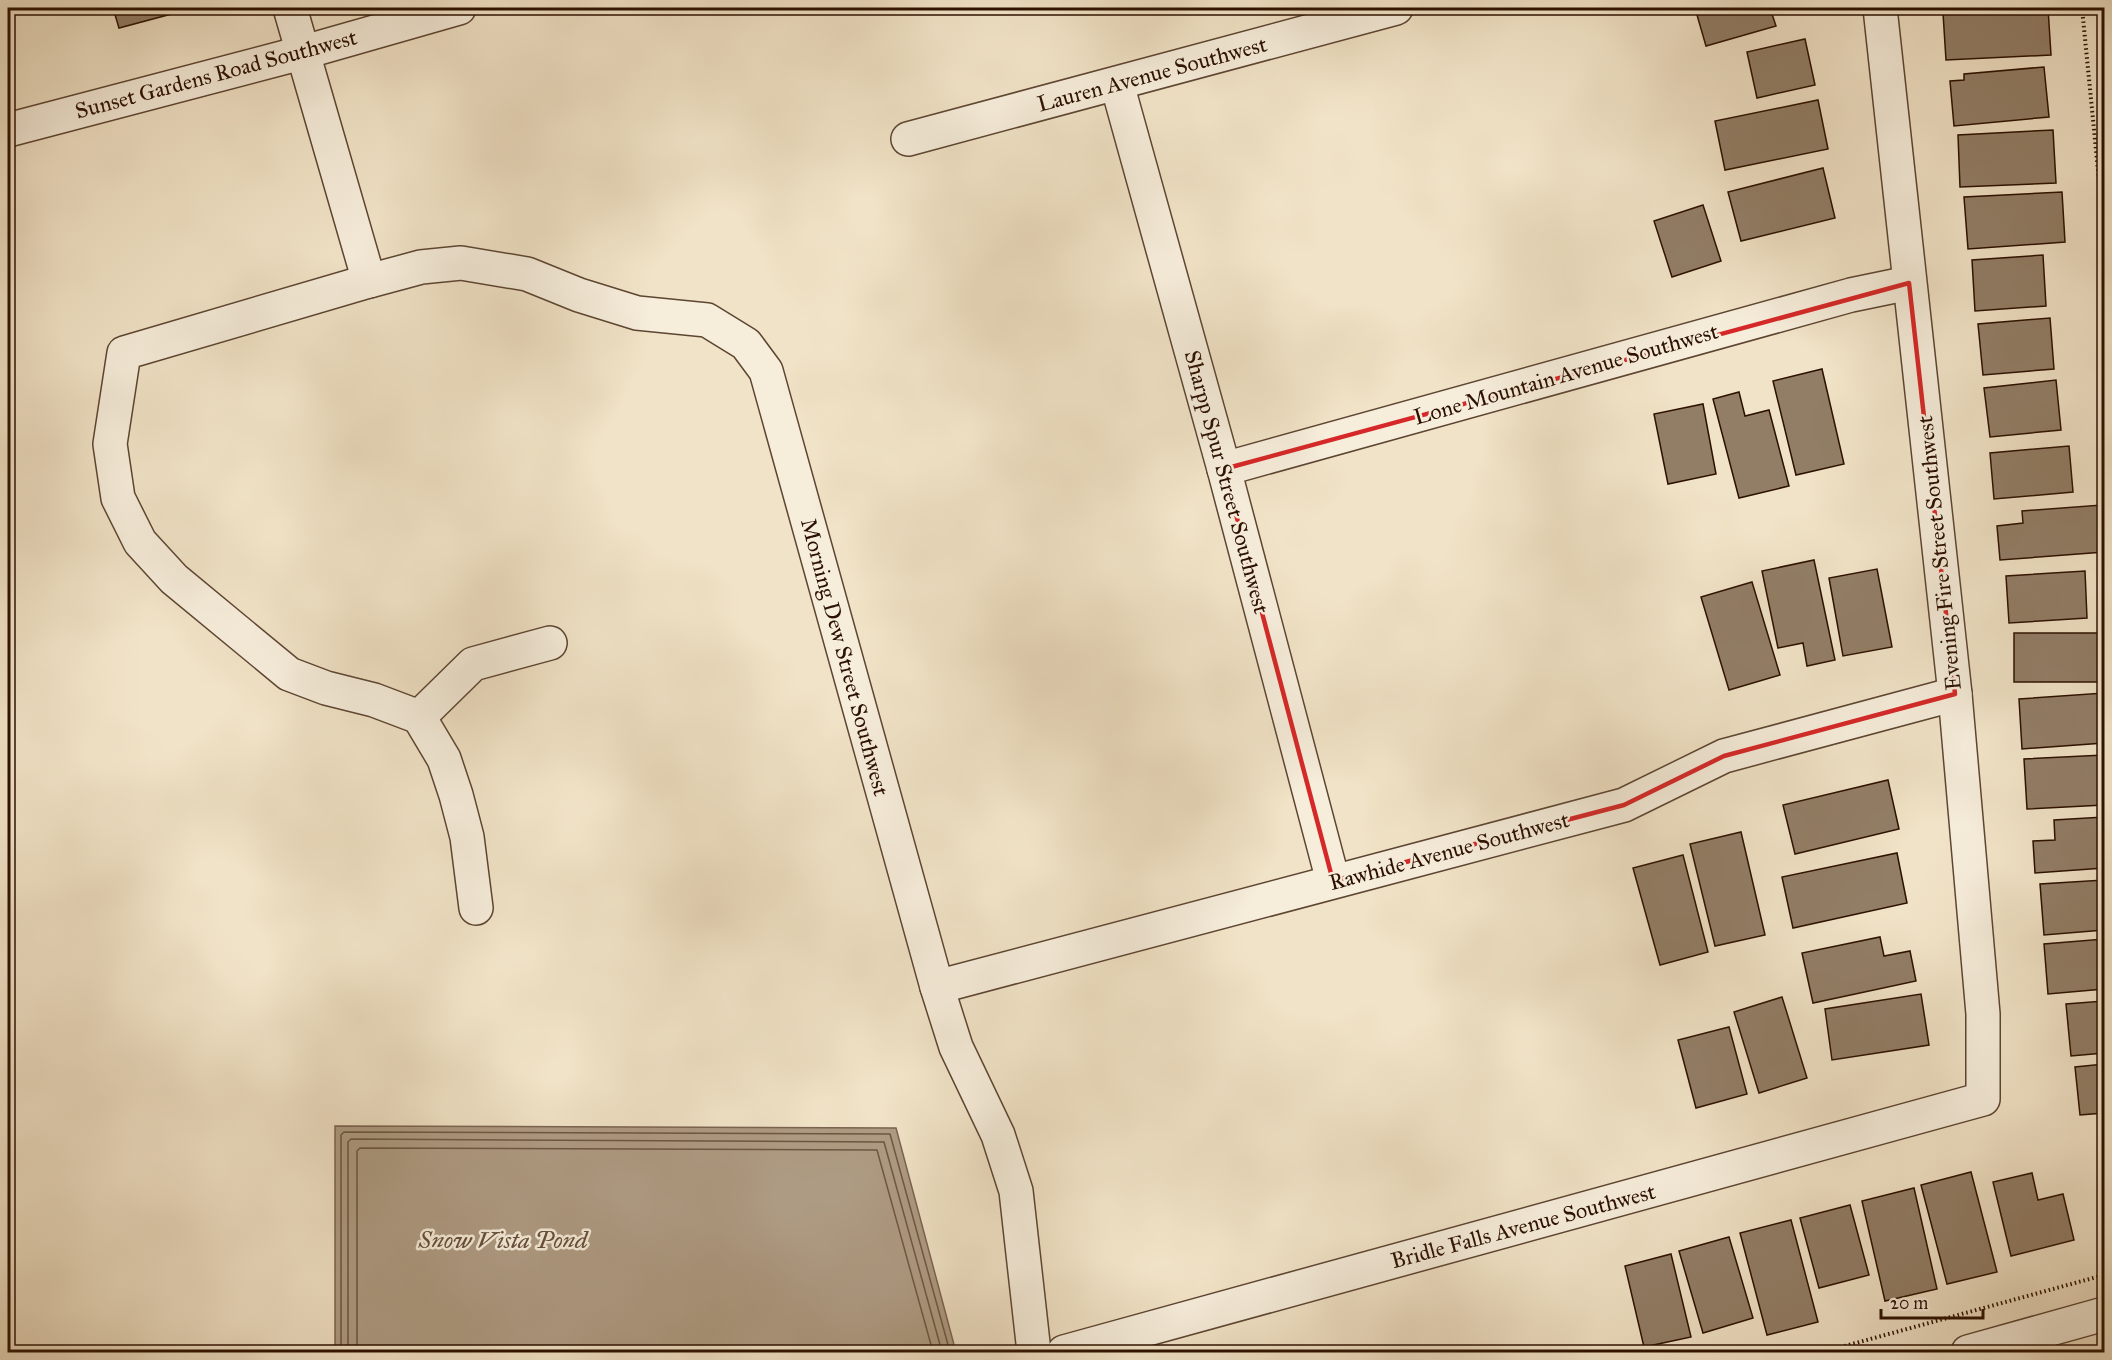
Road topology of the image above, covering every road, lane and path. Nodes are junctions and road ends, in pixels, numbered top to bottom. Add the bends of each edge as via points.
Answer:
1 (290, 8) edge
2 (459, 8) edge
3 (1396, 8) edge
4 (1880, 8) edge
5 (2082, 8) edge
6 (301, 53) junction
7 (1117, 84) junction
8 (8, 130) edge
9 (908, 139) dead end
10 (2104, 231) edge
11 (369, 281) junction
12 (1909, 283) junction
13 (1224, 469) junction
14 (550, 643) dead end
15 (1955, 694) junction
16 (419, 717) junction
17 (1333, 881) junction
18 (476, 908) dead end
19 (937, 987) junction
20 (1983, 1099) joint
21 (2104, 1275) edge
22 (2104, 1314) edge
23 (2058, 1340) edge
24 (1034, 1353) edge
25 (1064, 1353) edge
26 (1824, 1353) edge
27 (1968, 1353) edge

1 - 6 street
2 - 6 street, Sunset Gardens Road Southwest
3 - 7 street, Lauren Avenue Southwest
4 - 12 street, Evening Fire Street Southwest
5 - 10 path
6 - 8 street, Sunset Gardens Road Southwest
6 - 11 street
7 - 9 street, Lauren Avenue Southwest
7 - 13 street, Sharpp Spur Street Southwest
11 - 16 street, Morning Dew Street Southwest via 124,353 110,444 118,498 140,542 174,579 289,674
11 - 19 street, Morning Dew Street Southwest via 421,267 461,263 527,274 637,313 707,320 746,344 766,371
12 - 13 street, Lone Mountain Avenue Southwest via 1851,295
12 - 15 street, Evening Fire Street Southwest
13 - 17 street, Sharpp Spur Street Southwest
14 - 16 street via 473,664
15 - 17 street, Rawhide Avenue Southwest via 1724,756 1624,805
15 - 20 street, Evening Fire Street Southwest via 1983,1014
16 - 18 street via 444,759 456,795 467,837
17 - 19 street, Rawhide Avenue Southwest
19 - 24 street, Morning Dew Street Southwest via 956,1047 998,1135 1016,1191
20 - 25 street, Bridle Falls Avenue Southwest
21 - 26 path
22 - 23 street
23 - 27 street

